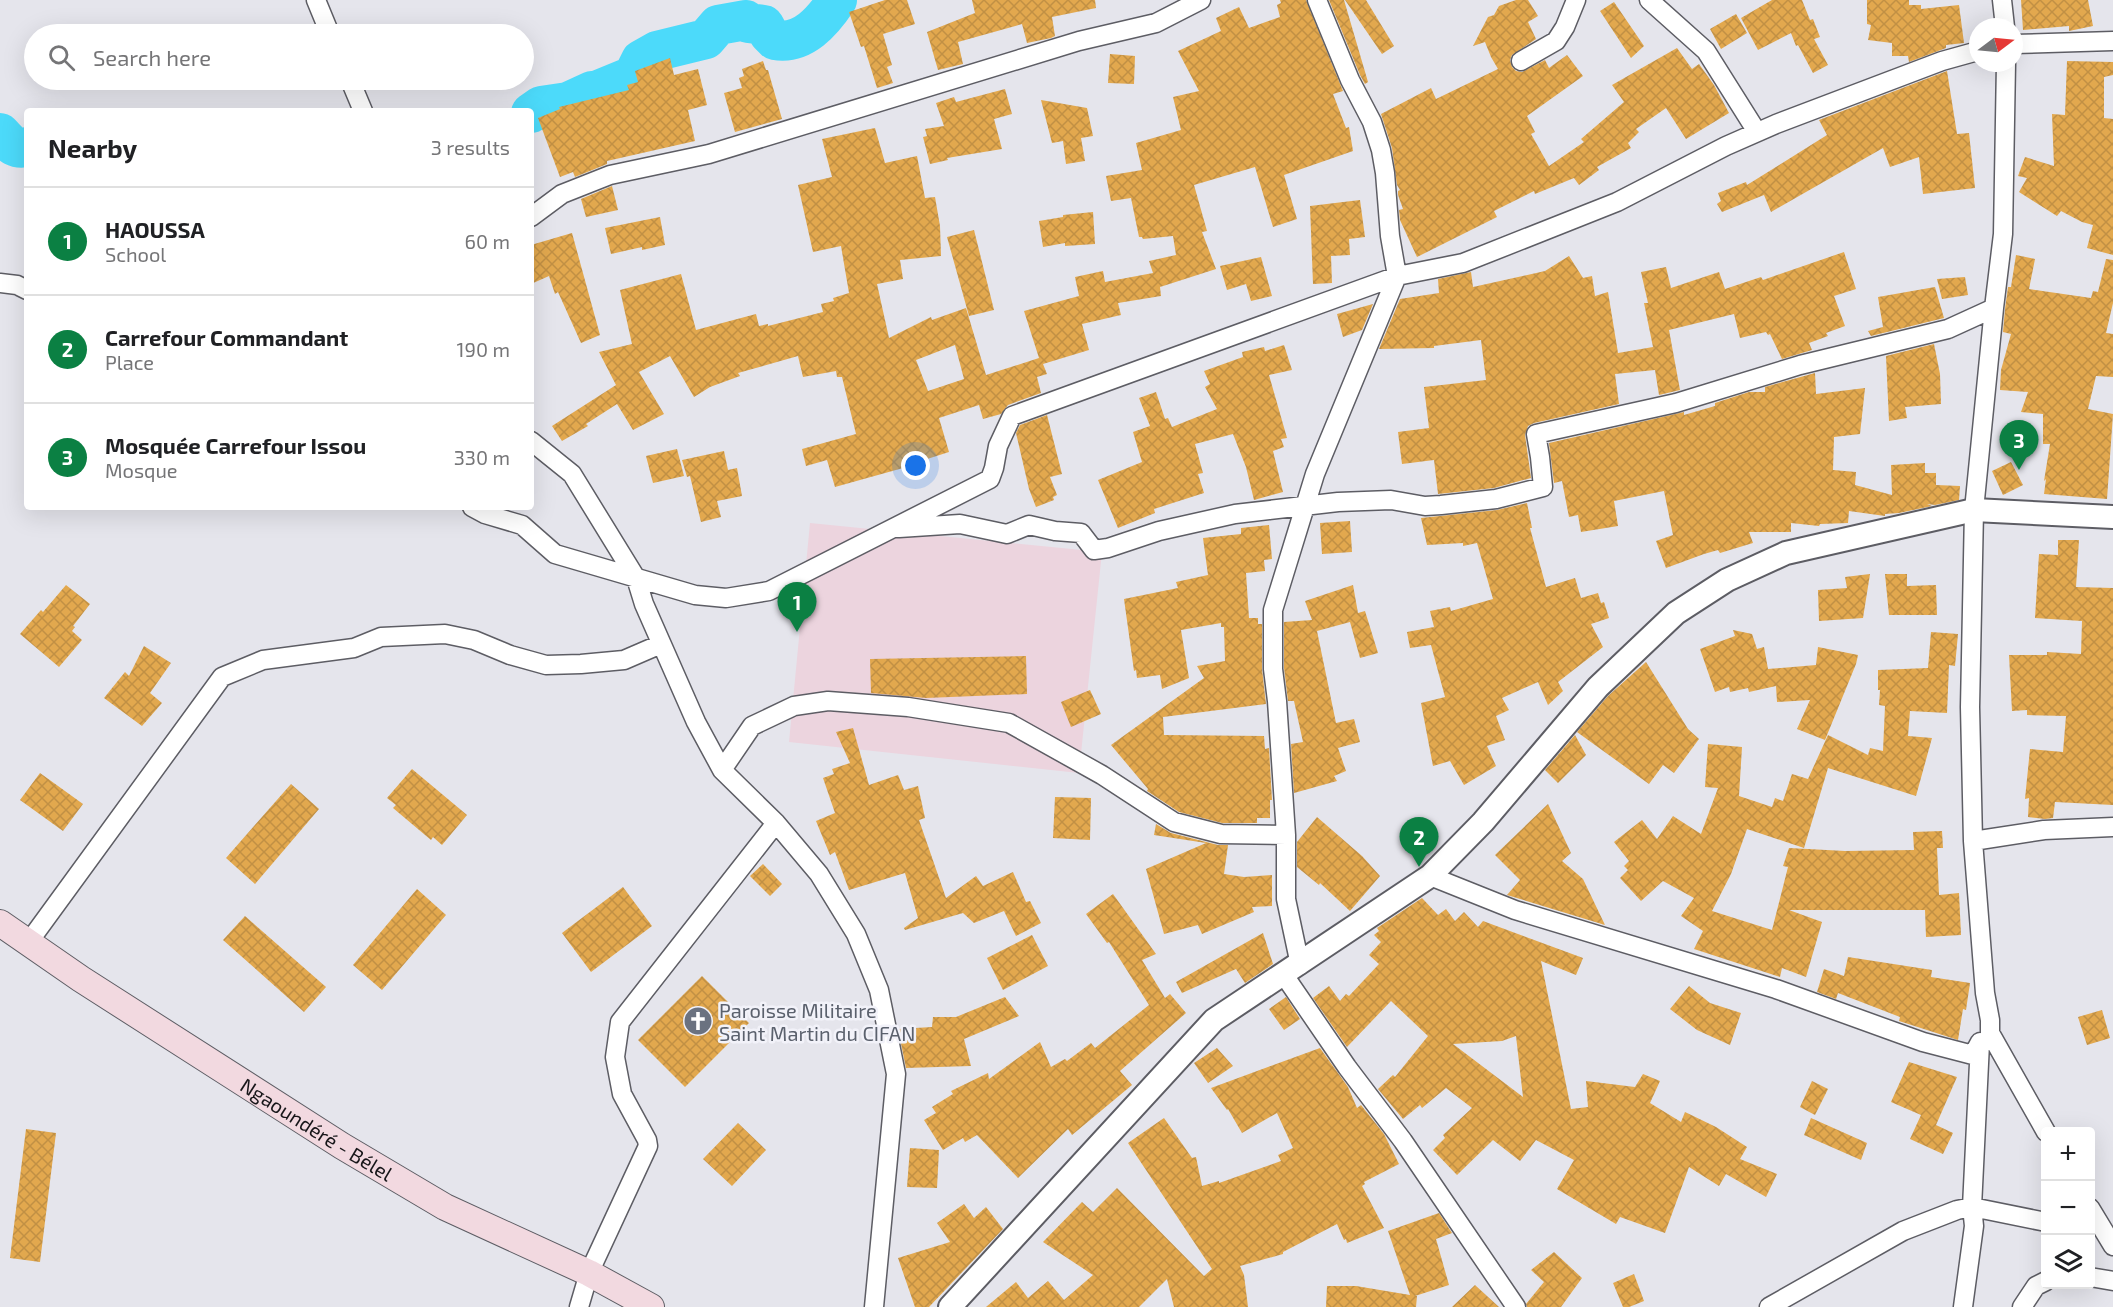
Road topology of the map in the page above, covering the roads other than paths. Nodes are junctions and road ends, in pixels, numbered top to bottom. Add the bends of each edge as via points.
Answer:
1 (316, 0) edge
2 (1201, 0) edge
3 (1317, 0) edge
4 (1576, 0) edge
5 (1649, 0) edge
6 (2002, 0) edge
7 (2004, 18) edge
8 (326, 24) edge
9 (2113, 41) edge
10 (2023, 44) edge
11 (1969, 54) edge
12 (1521, 61) dead end
13 (2006, 72) edge
14 (354, 90) edge
15 (362, 108) edge
16 (1757, 132) junction
17 (534, 215) edge
18 (1397, 276) junction
19 (0, 283) edge
20 (24, 288) edge
21 (1994, 308) junction
22 (534, 443) edge
23 (1304, 507) junction
24 (478, 510) edge
25 (1974, 510) junction
26 (2113, 517) edge
27 (889, 529) junction
28 (636, 578) junction
29 (661, 644) junction
30 (722, 770) junction
31 (776, 823) junction
32 (2113, 826) edge
33 (1286, 835) junction
34 (1973, 841) junction
35 (1430, 876) junction
36 (0, 923) edge
37 (28, 943) junction
38 (1292, 970) junction
39 (1985, 1037) junction
40 (2043, 1127) edge
41 (1972, 1206) junction
42 (2095, 1217) edge
43 (2041, 1221) edge
44 (2104, 1238) edge
45 (589, 1273) junction
46 (2095, 1278) edge
47 (2113, 1281) edge
48 (2041, 1284) edge
49 (579, 1307) edge
50 (651, 1307) edge
51 (874, 1307) edge
52 (950, 1307) edge
53 (1516, 1307) edge
54 (1768, 1307) edge
55 (1963, 1307) edge
56 (2022, 1307) edge

1 - 8 street
2 - 17 street via 1156,23 1079,41 709,154 610,175 562,194
3 - 18 street via 1381,150
4 - 12 street via 1556,41
5 - 16 street via 1706,51
6 - 7 street
9 - 10 street
11 - 16 street
13 - 21 street via 2003,234
14 - 15 street
16 - 18 street via 1595,211 1463,263
18 - 23 street
18 - 27 street via 1012,416 998,446 990,479
19 - 20 street
21 - 23 street via 1948,329 1800,365 1676,404 1536,434 1543,488 1442,506 1391,500
21 - 25 street
22 - 28 street via 572,474
23 - 27 street via 1235,514 1094,550 1081,533 1029,525 1007,534 960,524
23 - 33 street via 1273,610 1273,669
24 - 28 street via 522,525 555,554
25 - 26 street
25 - 34 street via 1970,707
25 - 35 street via 1786,553 1727,580 1676,613 1598,687 1483,822
27 - 28 street via 769,591 726,598 695,595
28 - 29 street
29 - 30 street
29 - 37 street via 624,660 546,665 445,634 381,637 354,648 263,660 222,677
30 - 31 street
30 - 33 street via 752,726 794,706 828,701 908,706 1009,723 1102,775 1174,822 1221,834
31 - 45 street via 620,1022 615,1057 622,1094 648,1146
31 - 51 street via 819,874 856,934 879,990 896,1074
32 - 34 street via 2044,830
33 - 38 street
34 - 39 street via 1990,1020
35 - 38 street
35 - 39 street via 1515,910 1776,989 1923,1042 1973,1054
36 - 37 main road, Ngaoundéré - Bélel
37 - 45 main road, Ngaoundéré - Bélel via 342,1146 445,1207
38 - 52 street via 1214,1020
38 - 53 street via 1347,1067 1403,1141
39 - 40 street
39 - 41 street
41 - 43 street
41 - 54 street via 1904,1231
41 - 55 street via 1974,1226
42 - 44 street
45 - 49 street
45 - 50 main road, Ngaoundéré - Bélel
46 - 47 street
48 - 56 street

